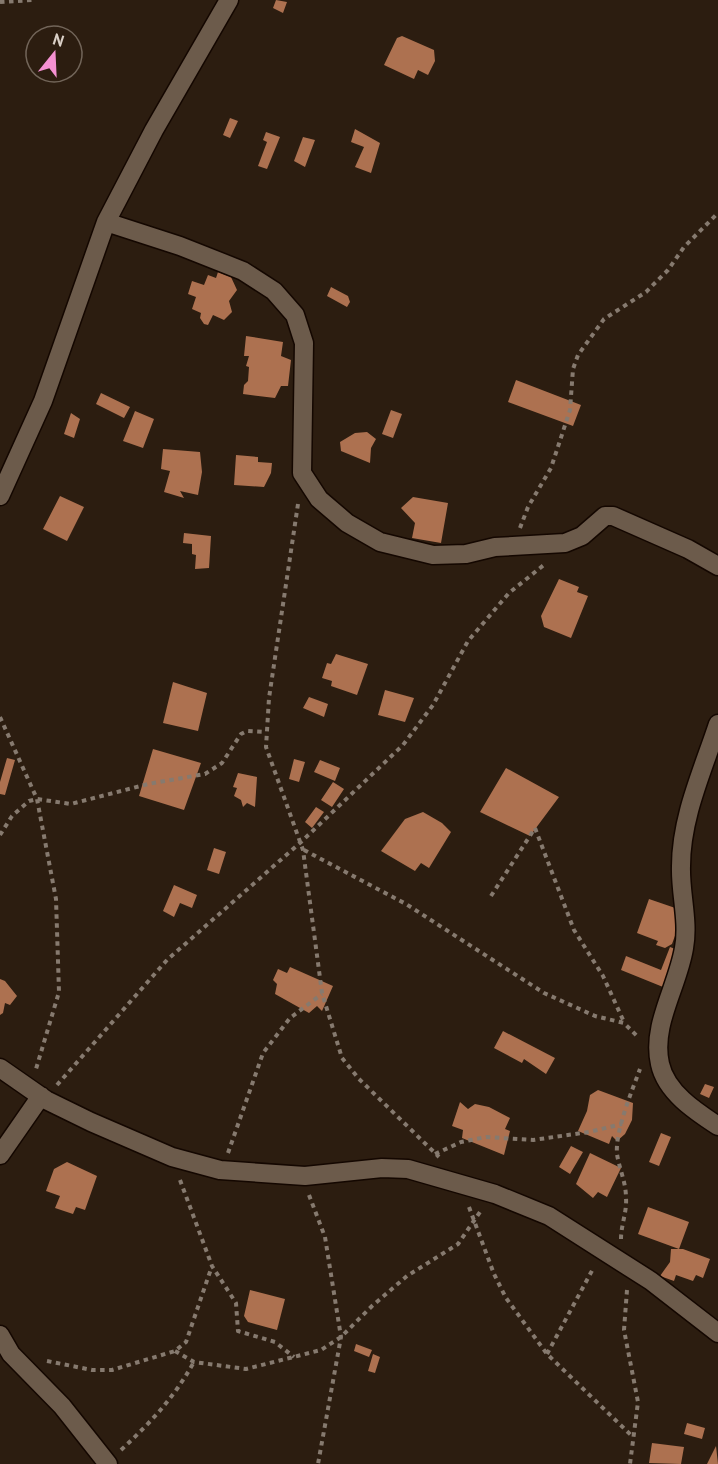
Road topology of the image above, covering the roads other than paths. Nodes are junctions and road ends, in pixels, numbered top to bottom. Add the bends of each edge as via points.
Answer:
1 (229, 0) edge
2 (106, 222) junction
3 (0, 496) edge
4 (718, 567) edge
5 (718, 724) edge
6 (0, 1068) edge
7 (39, 1095) junction
8 (718, 1126) edge
9 (0, 1155) edge
10 (718, 1333) edge
11 (0, 1335) edge
12 (107, 1463) edge

1 - 2 street
2 - 3 street via 43,401
2 - 4 street via 243,270 274,291 295,315 304,343 302,472 319,499 347,523 380,542 434,555 565,543 582,536 605,516 613,516 688,549
5 - 8 street via 686,823 680,865 686,926 684,949 654,1050 668,1083
6 - 7 street
7 - 9 street
7 - 10 street via 172,1157 220,1170 305,1176 408,1169 526,1205 651,1281
11 - 12 street

